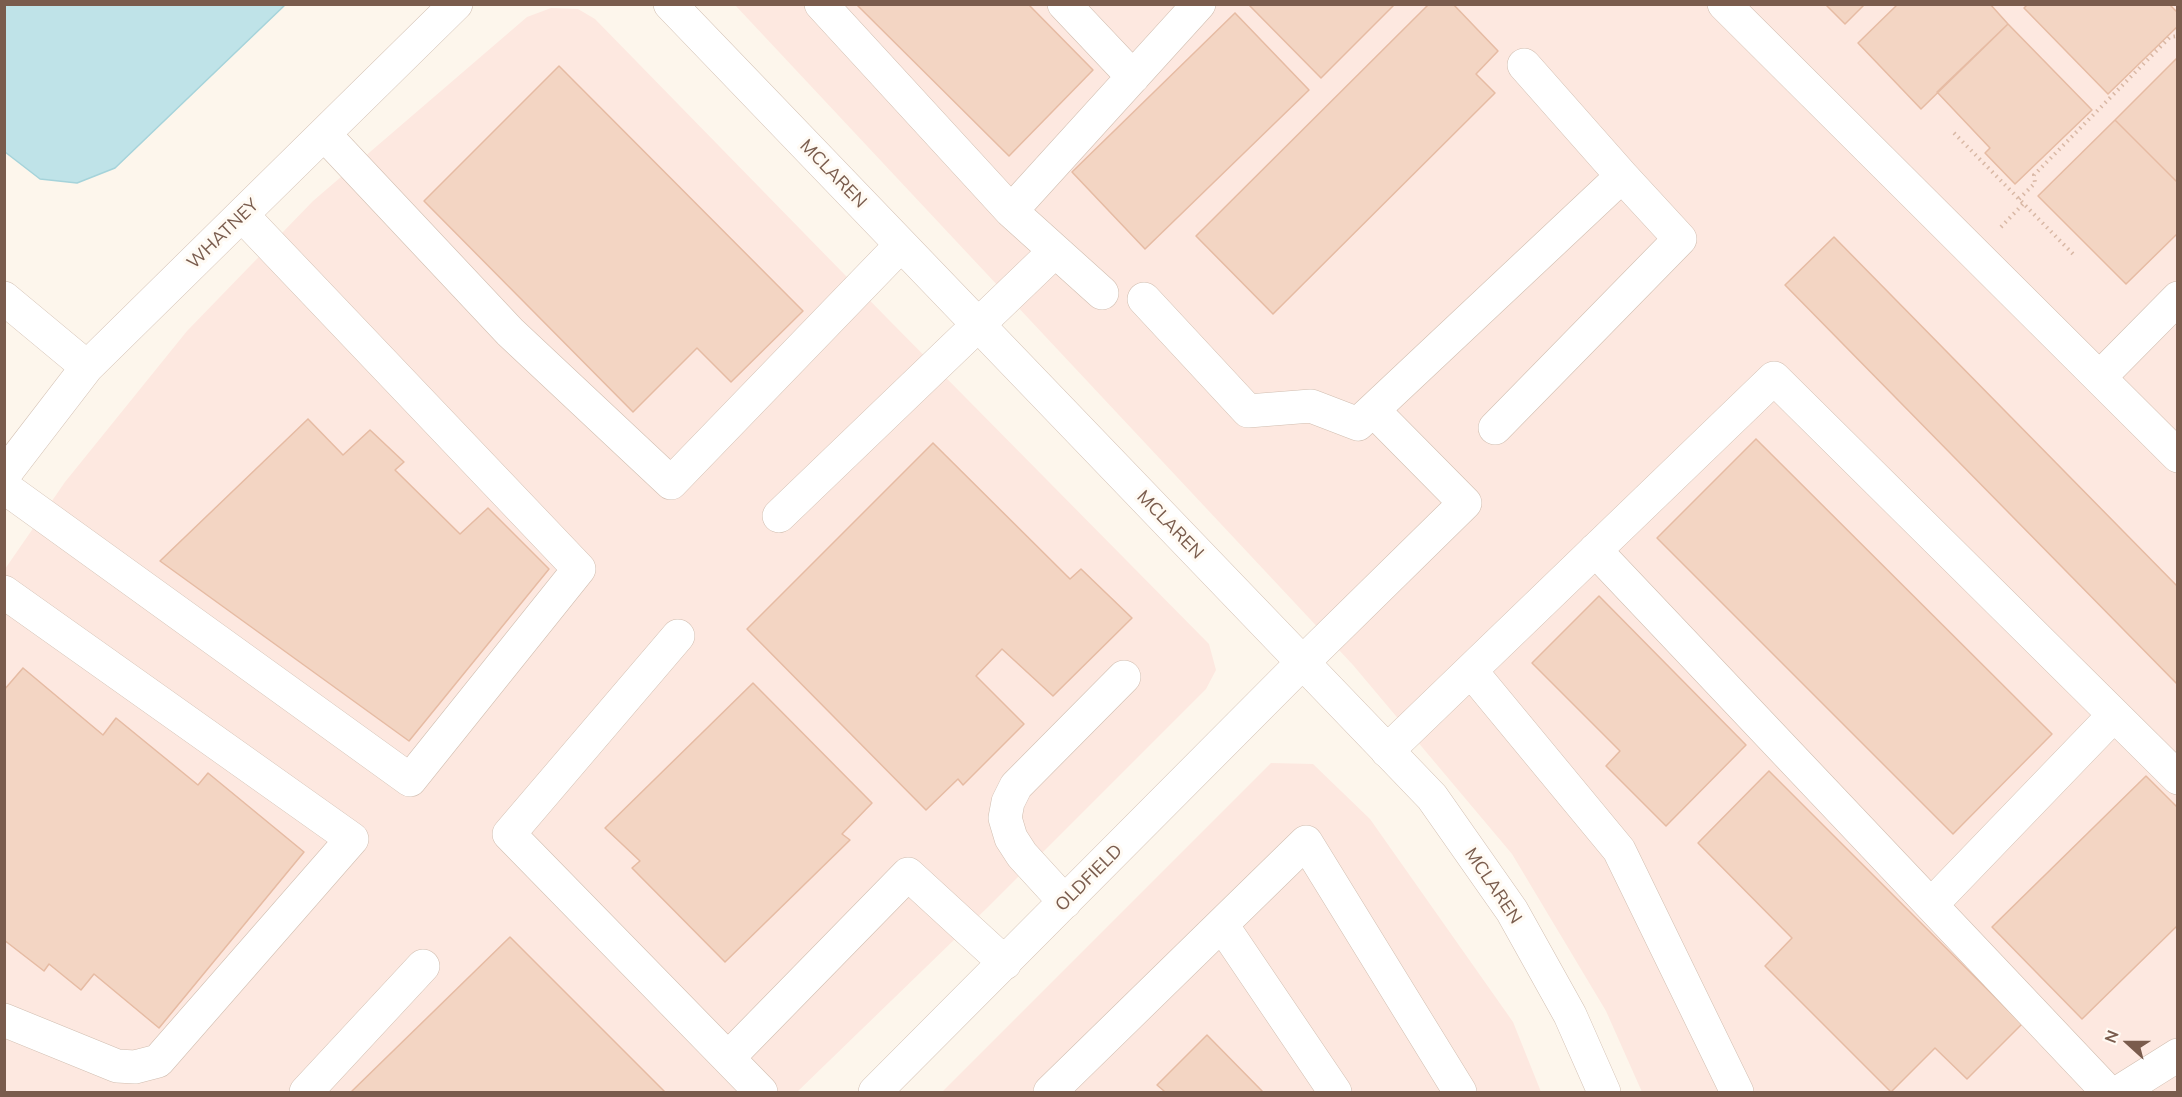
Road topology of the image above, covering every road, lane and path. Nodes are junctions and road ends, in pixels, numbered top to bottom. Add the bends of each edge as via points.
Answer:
1 (456, 4) edge
2 (670, 4) edge
3 (821, 4) edge
4 (1064, 4) edge
5 (1199, 4) edge
6 (1724, 4) edge
7 (2178, 36) edge
8 (1524, 65) dead end
9 (1133, 77) junction
10 (1954, 133) dead end
11 (325, 135) junction
12 (1622, 176) junction
13 (2019, 199) junction
14 (1011, 211) junction
15 (242, 215) junction
16 (901, 245) junction
17 (1055, 251) junction
18 (2076, 256) dead end
19 (1102, 293) dead end
20 (4, 298) edge
21 (2178, 298) edge
22 (1144, 299) dead end
23 (978, 325) junction
24 (87, 367) junction
25 (2100, 377) junction
26 (1373, 410) junction
27 (1495, 428) dead end
28 (2178, 456) edge
29 (4, 475) edge
30 (4, 487) edge
31 (779, 516) dead end
32 (1595, 550) junction
33 (4, 592) edge
34 (678, 636) dead end
35 (1302, 663) junction
36 (1471, 671) junction
37 (1124, 677) dead end
38 (2114, 715) junction
39 (1388, 751) junction
40 (2178, 778) edge
41 (1065, 902) junction
42 (1931, 905) junction
43 (1222, 925) junction
44 (1005, 963) junction
45 (423, 966) dead end
46 (4, 1020) edge
47 (2178, 1055) edge
48 (728, 1058) junction
49 (1596, 1090) edge
50 (306, 1092) edge
51 (761, 1092) edge
52 (875, 1092) edge
53 (1050, 1092) edge
54 (1335, 1092) edge
55 (1460, 1092) edge
56 (1737, 1092) edge
57 (2108, 1092) edge
58 (2119, 1092) edge

1 - 11 street, WHATNEY
2 - 16 street, MCLAREN
3 - 14 street
4 - 9 street
5 - 9 street
6 - 25 street
7 - 13 path via 2170,37 2034,175 2035,183
8 - 12 street
9 - 14 street
10 - 13 path
11 - 15 street, WHATNEY
11 - 16 street via 510,332 671,483
12 - 26 street
12 - 27 street via 1680,239
13 - 18 path
14 - 17 street
15 - 24 street, WHATNEY
15 - 30 street via 579,569 410,780
16 - 23 street, MCLAREN
17 - 19 street
17 - 23 street
20 - 24 street
21 - 25 street
22 - 26 street via 1248,411 1311,406 1358,424
23 - 31 street
23 - 35 street, MCLAREN
24 - 29 street, WHATNEY
25 - 28 street
26 - 35 street, OLDFIELD via 1465,503
32 - 36 street
32 - 38 street via 1774,378
32 - 42 street
33 - 46 street via 352,839 158,1060 135,1067 117,1066
34 - 48 street via 509,834
35 - 39 street, MCLAREN
35 - 41 street, OLDFIELD
36 - 39 street
36 - 56 street via 1619,850
37 - 41 street via 1016,786 1008,802 1005,818 1011,838
38 - 40 street
38 - 42 street
39 - 49 street, MCLAREN via 1432,796 1512,911 1570,1015
41 - 44 street, OLDFIELD
42 - 57 street
43 - 53 street
43 - 54 street
43 - 55 street via 1306,842
44 - 48 street via 908,874
44 - 52 street, OLDFIELD
45 - 50 street
47 - 58 street
48 - 51 street

